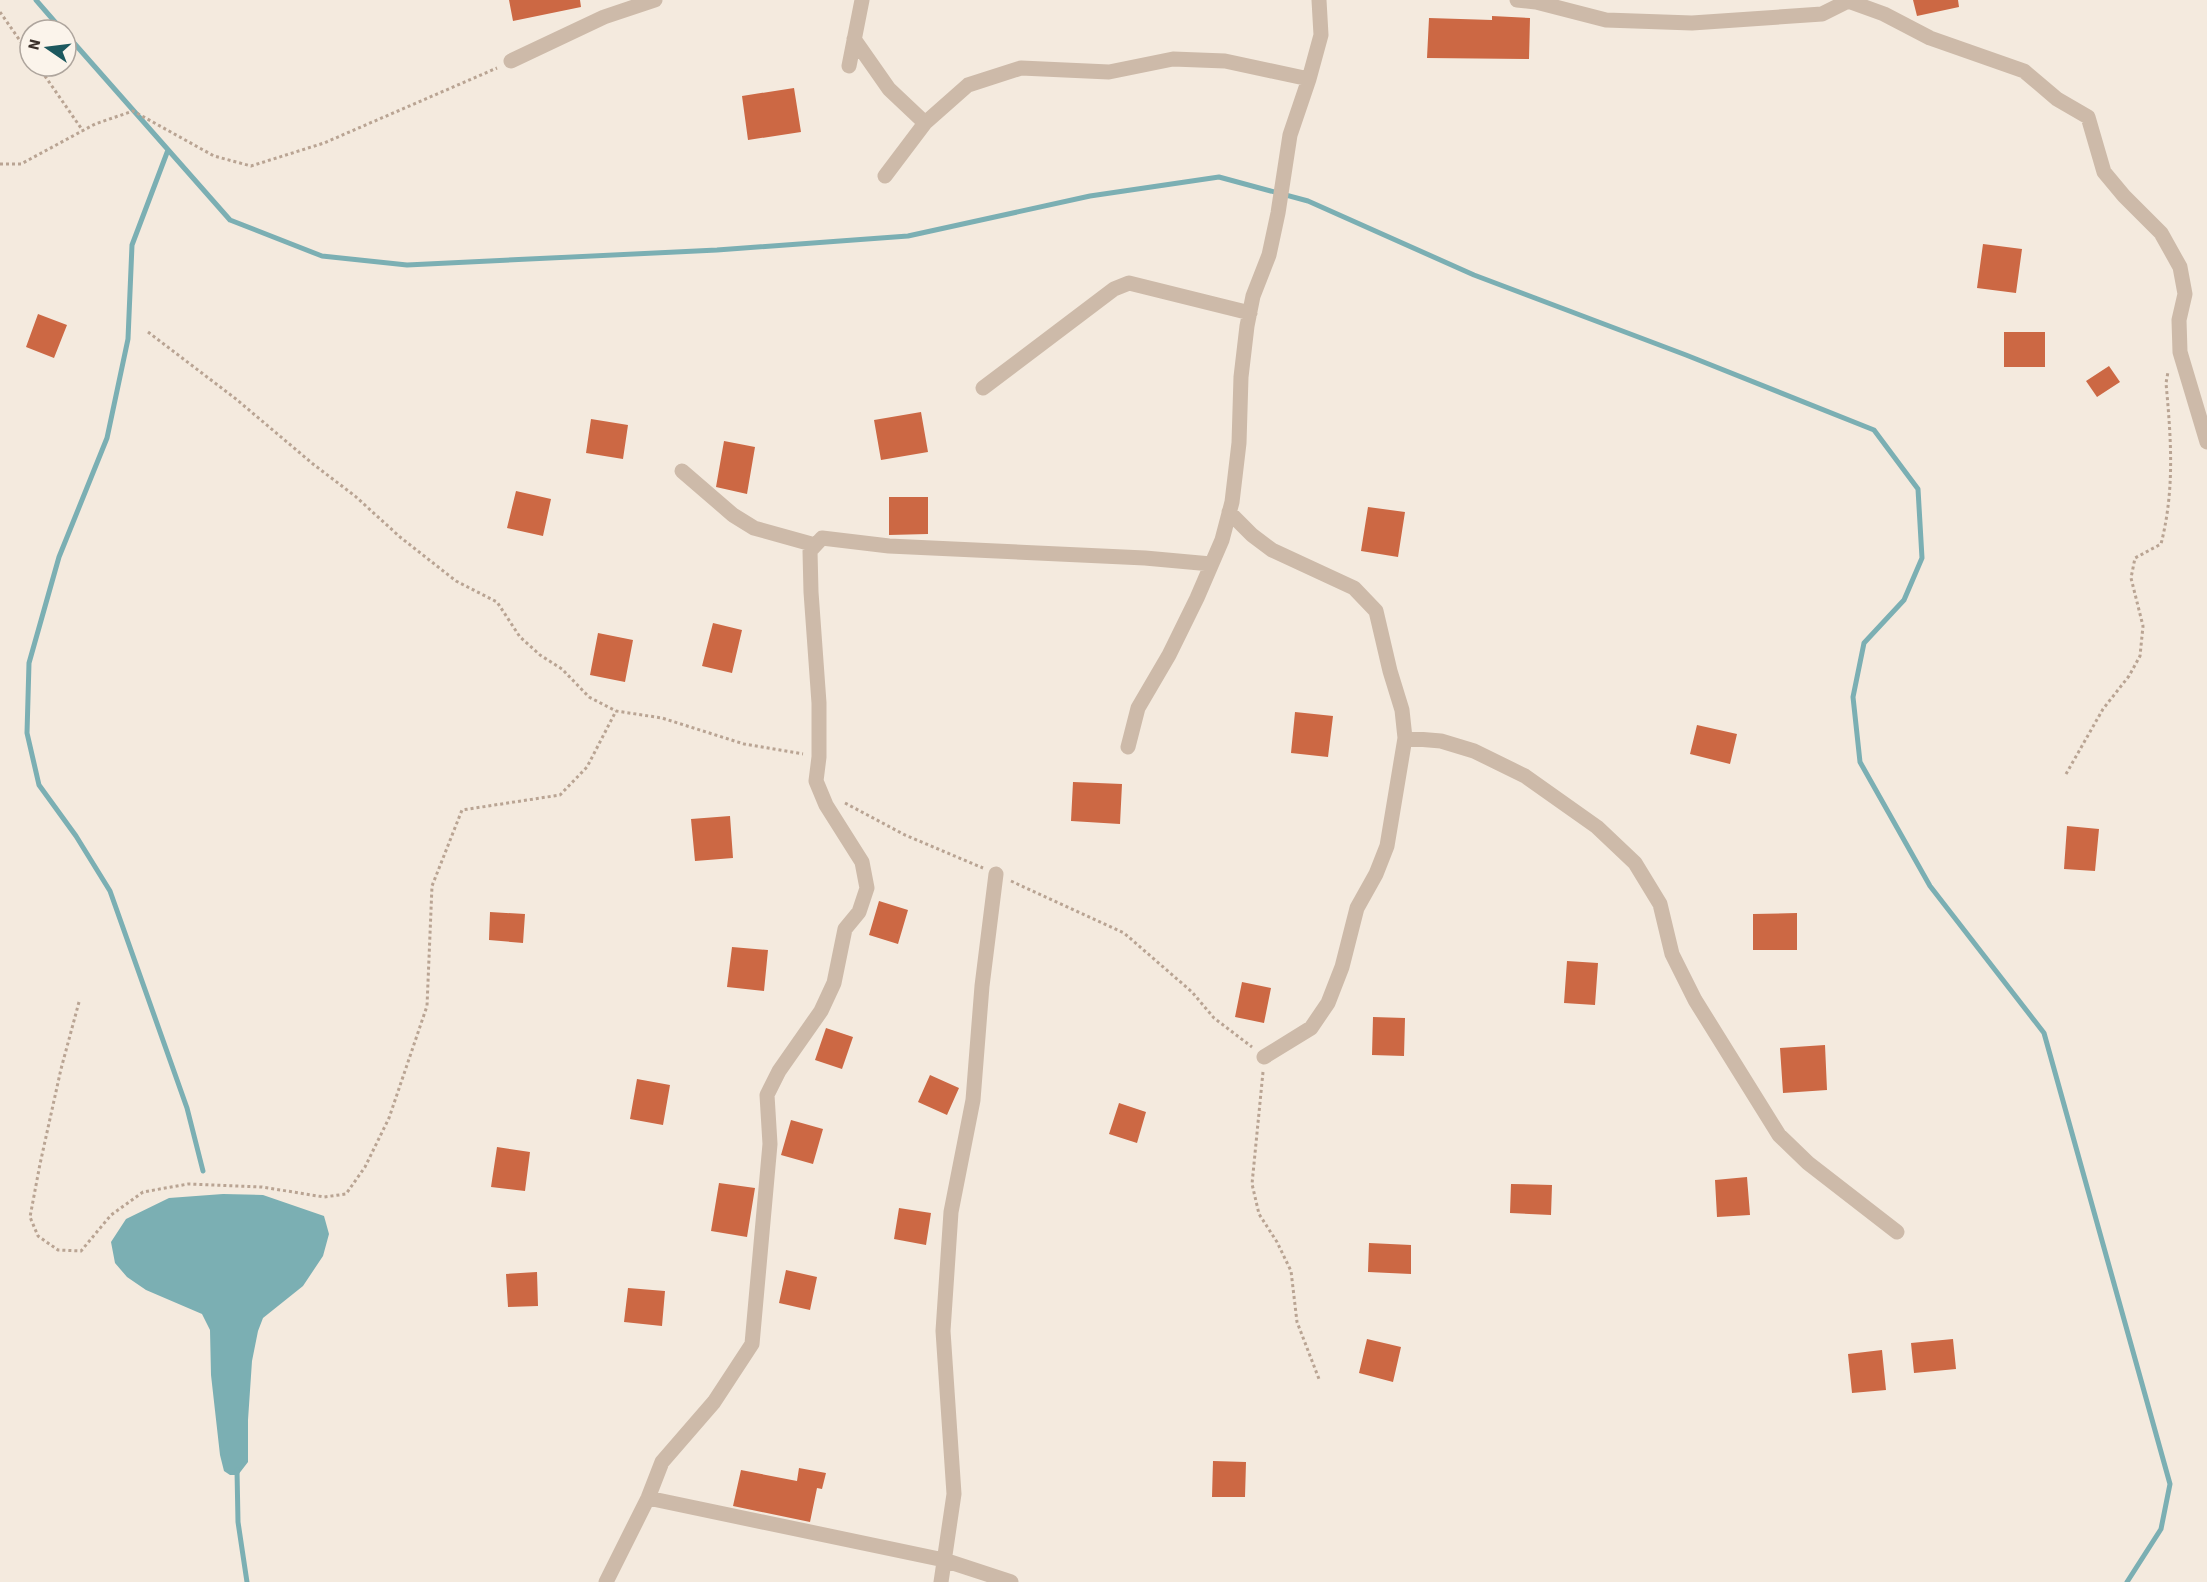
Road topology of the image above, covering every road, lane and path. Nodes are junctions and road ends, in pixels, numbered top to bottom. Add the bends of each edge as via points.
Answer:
1 (655, 0) edge
2 (862, 0) edge
3 (1319, 0) edge
4 (1517, 0) edge
5 (1848, 1) edge
6 (0, 12) edge
7 (18, 38) edge
8 (854, 39) junction
9 (511, 62) joint
10 (849, 66) dead end
11 (46, 78) edge
12 (1309, 79) junction
13 (925, 123) junction
14 (83, 131) junction
15 (0, 164) edge
16 (885, 176) dead end
17 (1250, 313) junction
18 (148, 332) dead end
19 (2170, 362) dead end
20 (983, 388) dead end
21 (2207, 442) edge
22 (682, 471) dead end
23 (1229, 512) junction
24 (815, 545) junction
25 (1211, 564) junction
26 (616, 711) junction
27 (1405, 738) junction
28 (1128, 747) dead end
29 (819, 757) junction
30 (2066, 774) dead end
31 (820, 790) junction
32 (996, 874) junction
33 (79, 1002) dead end
34 (1264, 1057) junction
35 (1897, 1232) dead end
36 (1319, 1379) dead end
37 (648, 1498) junction
38 (944, 1560) junction
39 (606, 1582) edge
40 (941, 1582) edge
41 (1011, 1582) edge

1 - 9 street via 604,16
2 - 8 street
3 - 12 street via 1321,35
4 - 5 street via 1606,20 1692,23 1822,14
5 - 21 street via 1930,38 2024,71 2057,99 2088,117 2104,172 2161,233 2180,267 2185,294 2179,320 2180,352
6 - 7 path
8 - 10 street
8 - 13 street via 890,89
9 - 14 path via 324,143 251,166 214,156 134,111
11 - 14 path
12 - 13 street via 1226,61 1173,59 1109,72 1021,68 968,85
12 - 17 street via 1290,135 1269,255
13 - 16 street
14 - 15 path via 21,164
17 - 20 street via 1129,283 1114,289
17 - 23 street
18 - 26 path via 236,399 456,581 497,602 520,637 562,669 589,697
19 - 30 path via 2166,383 2172,452 2168,517 2161,544 2135,558 2131,578 2143,626 2140,656 2103,709
22 - 24 street via 754,528
23 - 25 street
23 - 27 street via 1272,550 1354,588 1376,611 1402,710
24 - 25 street via 822,538 889,546
24 - 29 street via 809,561
25 - 28 street via 1169,655 1138,708
26 - 29 path via 662,718 744,744
26 - 33 path via 587,767 560,795 462,810 432,886 428,1006 389,1118 365,1167 346,1194 324,1197 262,1187 188,1184 143,1192 111,1215 81,1251 58,1250 38,1236 30,1218
27 - 34 street via 1388,846 1357,908 1342,968 1328,1003 1311,1028
27 - 35 street via 1441,741 1474,751 1525,776 1597,827 1635,863 1660,904 1672,954 1695,1000 1779,1136
29 - 31 street via 816,781
31 - 32 path via 905,835
31 - 37 street via 862,862 867,888 859,912 844,929 834,983 821,1011 767,1095 770,1144 753,1344 714,1402 662,1462
32 - 34 path via 1124,933 1192,992 1214,1018
32 - 38 street via 973,1100 951,1212 943,1331 954,1494
34 - 36 path via 1252,1184 1259,1214 1291,1271 1297,1322
37 - 38 street
37 - 39 street
38 - 40 street
38 - 41 street

